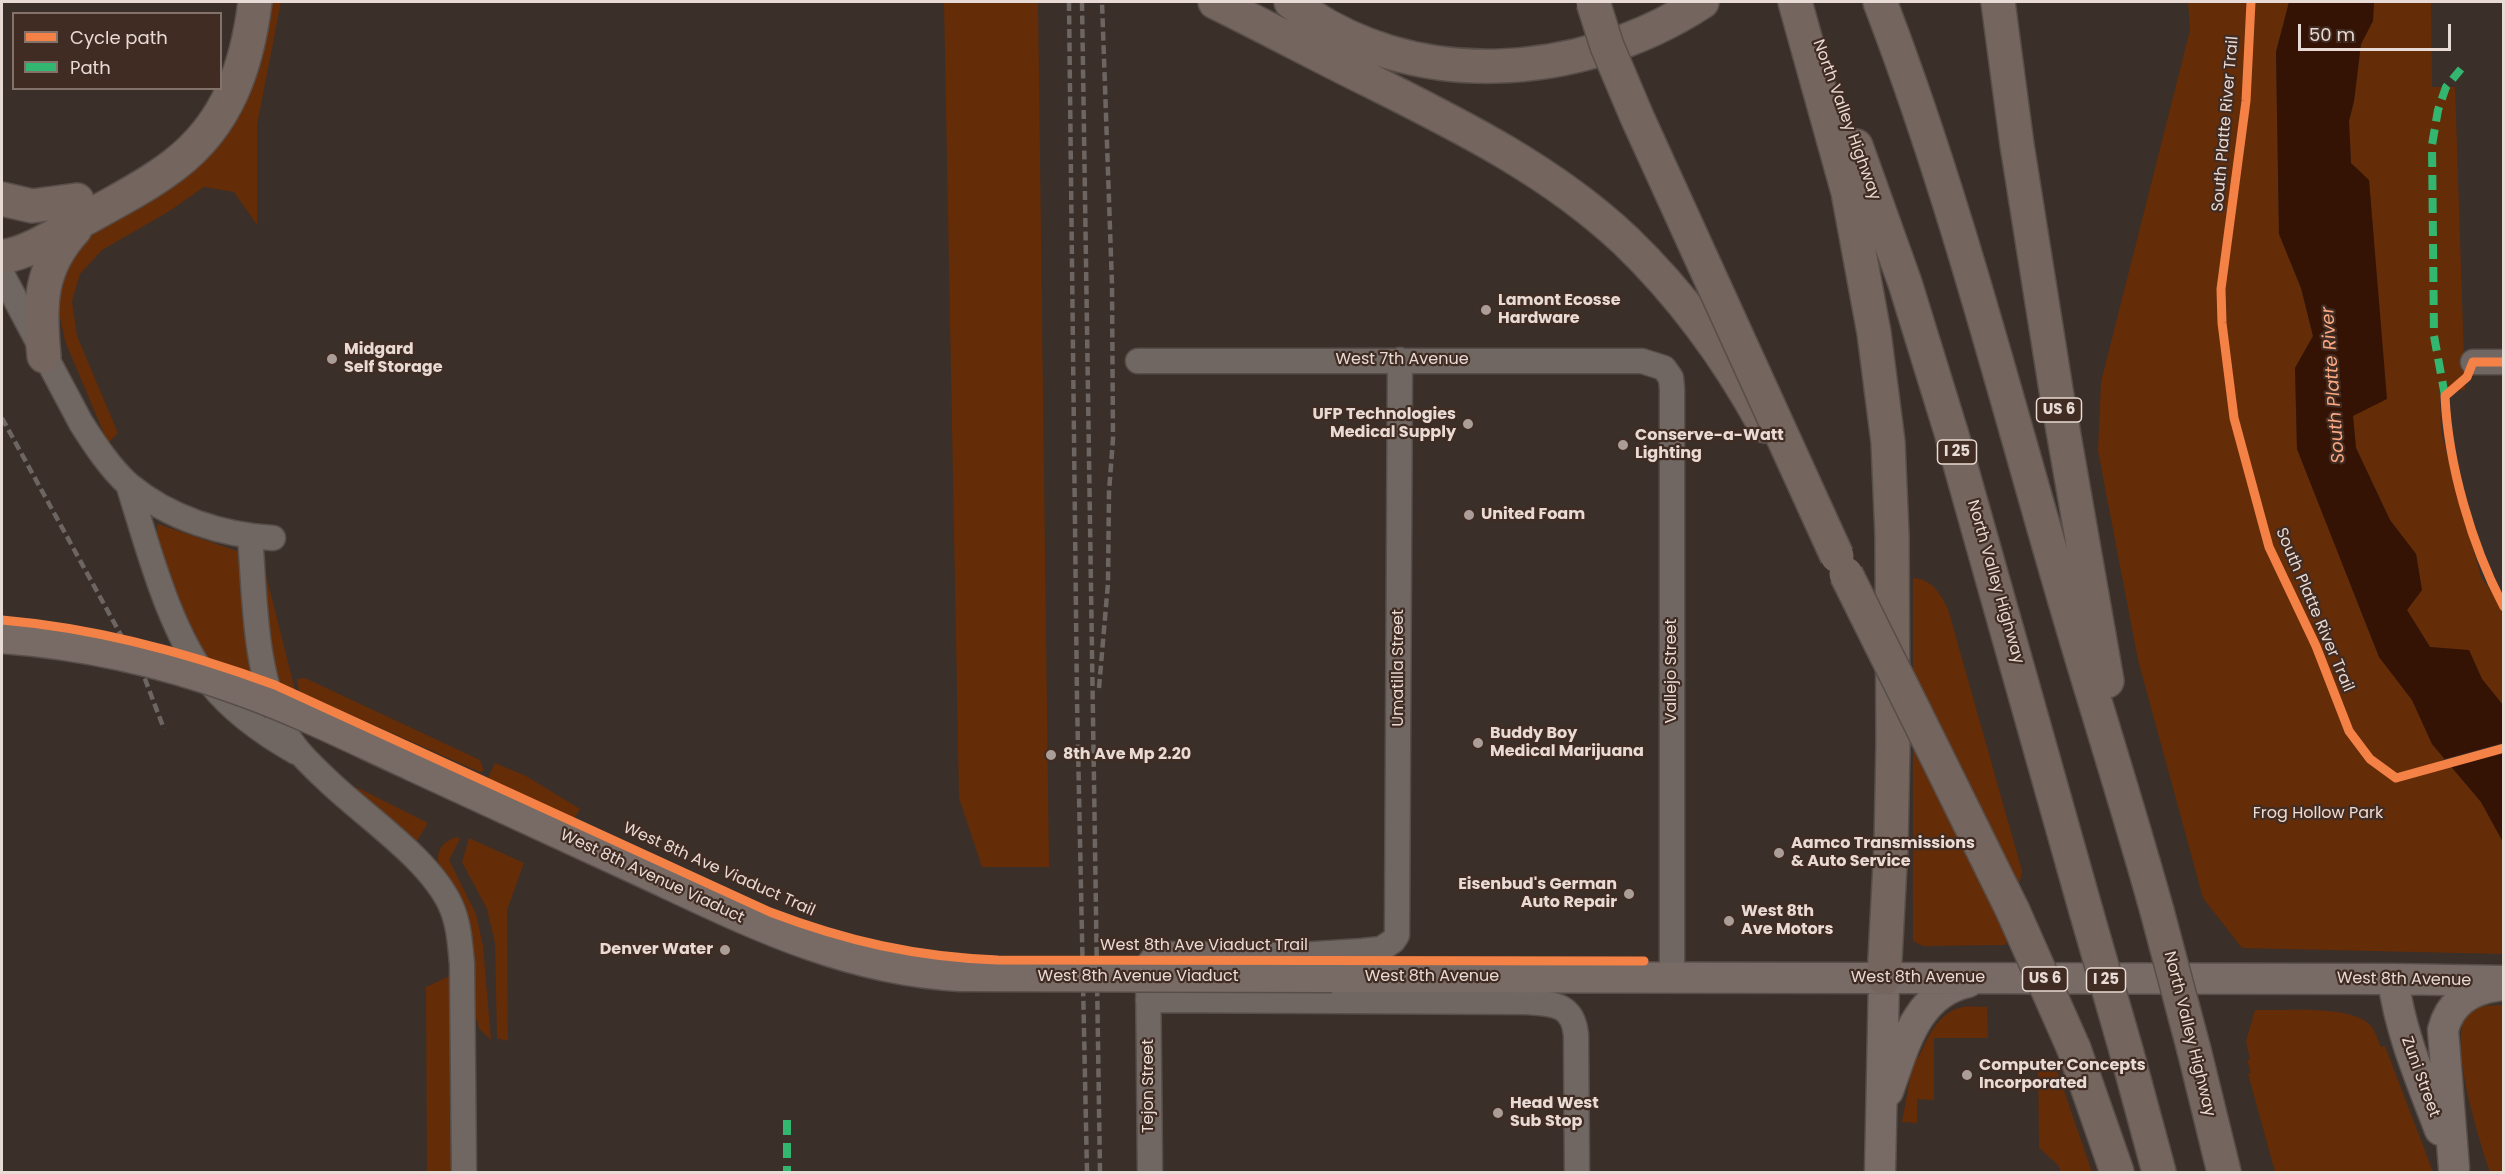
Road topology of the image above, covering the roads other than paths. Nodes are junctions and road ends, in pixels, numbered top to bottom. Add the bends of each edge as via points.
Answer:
1 (233, 2) edge
2 (255, 2) edge
3 (1215, 2) edge
4 (1291, 2) edge
5 (1593, 2) edge
6 (1702, 2) edge
7 (1798, 2) edge
8 (1880, 2) edge
9 (1998, 2) edge
10 (222, 61) edge
11 (210, 90) edge
12 (2, 199) edge
13 (77, 200) junction
14 (117, 201) junction
15 (2, 248) edge
16 (2, 257) edge
17 (2, 274) edge
18 (44, 356) junction
19 (1400, 360) junction
20 (1138, 361) dead end
21 (2473, 362) dead end
22 (2504, 362) edge
23 (1664, 368) joint
24 (128, 484) junction
25 (1837, 556) junction
26 (2, 638) edge
27 (300, 755) junction
28 (2131, 816) junction
29 (1332, 977) joint
30 (1672, 977) junction
31 (1884, 978) junction
32 (1987, 978) junction
33 (2393, 979) junction
34 (2504, 983) edge
35 (1148, 1000) junction
36 (1879, 1114) junction
37 (2455, 1170) edge
38 (464, 1173) edge
39 (1150, 1173) edge
40 (1577, 1173) edge
41 (1880, 1173) edge
42 (2117, 1173) edge
43 (2159, 1173) edge
44 (2224, 1173) edge

1 - 10 highway via 231,32
2 - 14 highway via 242,69 206,133 175,164
3 - 25 highway, bridge via 1489,141 1538,171 1618,234 1712,340
4 - 6 highway via 1366,45 1419,60 1473,66 1515,65 1589,53 1647,32
5 - 25 highway, US 6, bridge via 1637,117
7 - 31 highway via 1848,192 1874,333 1888,442 1893,753
7 - 43 highway, North Valley Highway / I 25, bridge via 1835,86 1919,328 1979,525
8 - 28 highway, North Valley Highway via 1940,169 1992,337 2058,578
9 - 28 highway, US 6 via 2056,390
11 - 13 highway via 165,148
12 - 13 highway via 32,206
13 - 15 highway via 26,226
14 - 16 highway via 36,245
14 - 18 highway via 77,226 52,258 41,306
17 - 18 street
18 - 24 street via 94,444
19 - 20 street, West 7th Avenue
19 - 23 street, West 7th Avenue via 1642,361
19 - 35 street, Umatilla Street via 1397,935 1381,949 1362,951 1300,955 1164,954 1154,957 1148,965
21 - 22 street
23 - 30 street, Vallejo Street via 1672,389
24 - 27 street via 159,580 181,632 210,684 240,714
24 - 27 street via 171,512 262,537 260,638 269,692 283,728
25 - 42 highway, US 6, bridge via 2013,911 2074,1049
26 - 29 main road, West 8th Avenue Viaduct, bridge via 114,654 234,688 330,728 756,924 857,961 960,976
27 - 38 street via 421,864 453,912 462,963
28 - 44 highway, North Valley Highway, bridge
29 - 30 main road, West 8th Avenue
30 - 31 main road, West 8th Avenue
31 - 32 main road, West 8th Avenue
31 - 36 main road
32 - 33 main road, West 8th Avenue
32 - 36 main road via 1944,991 1922,1011 1904,1046
33 - 34 main road, West 8th Avenue
33 - 37 main road, Zuni Street via 2405,1037
34 - 37 main road via 2466,996 2446,1018 2444,1051
35 - 39 street, Tejon Street
35 - 40 street, West 8th Avenue via 1527,1002 1562,1008 1575,1022
36 - 41 main road

